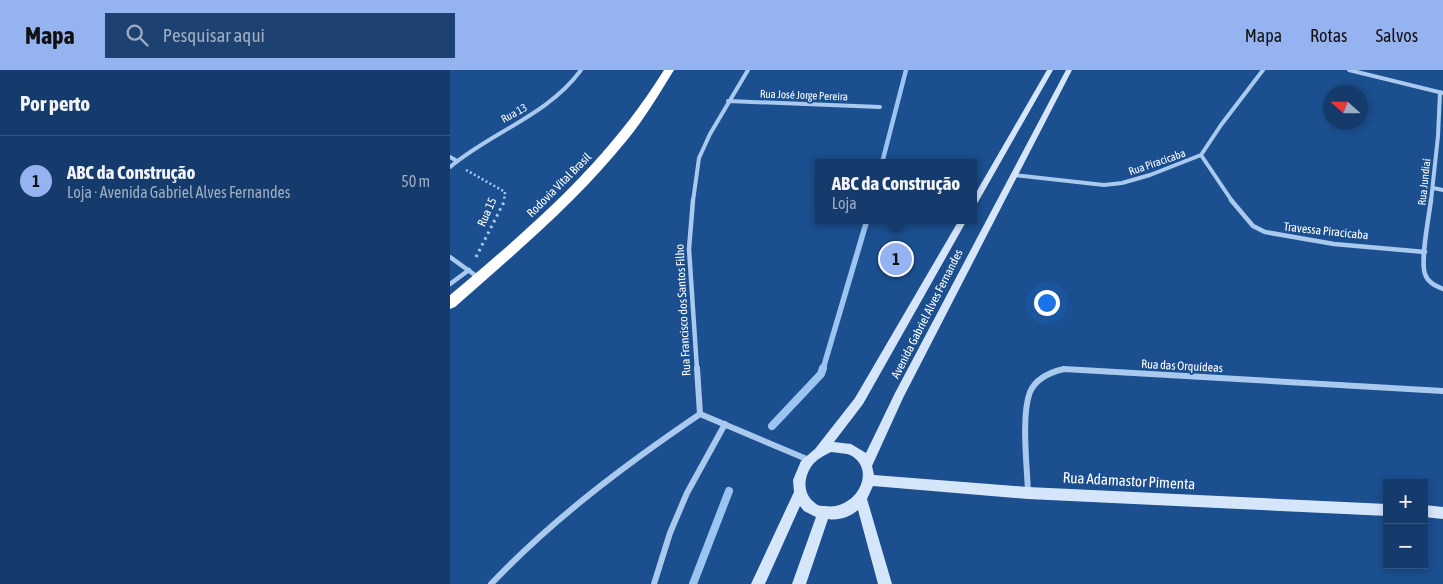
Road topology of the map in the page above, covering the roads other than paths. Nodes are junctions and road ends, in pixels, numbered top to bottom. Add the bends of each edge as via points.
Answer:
1 (581, 70) edge
2 (669, 70) edge
3 (748, 70) edge
4 (1050, 70) edge
5 (1069, 70) edge
6 (1263, 70) edge
7 (1348, 70) edge
8 (1441, 93) edge
9 (728, 101) junction
10 (880, 107) dead end
11 (450, 156) edge
12 (1201, 156) junction
13 (457, 161) junction
14 (450, 167) edge
15 (1013, 176) junction
16 (1433, 188) junction
17 (1443, 190) edge
18 (977, 197) edge
19 (961, 224) edge
20 (1425, 252) junction
21 (450, 257) edge
22 (474, 274) junction
23 (450, 284) edge
24 (1443, 288) edge
25 (450, 303) edge
26 (1443, 391) edge
27 (700, 414) junction
28 (725, 424) junction
29 (814, 456) junction
30 (867, 464) junction
31 (870, 480) junction
32 (800, 493) junction
33 (1028, 493) junction
34 (861, 499) junction
35 (1383, 510) edge
36 (1428, 511) edge
37 (1443, 512) edge
38 (823, 514) junction
39 (491, 584) edge
40 (654, 584) edge
41 (758, 584) edge
42 (799, 584) edge
43 (885, 584) edge

1 - 13 street, Rua 13 via 554,101
2 - 22 highway, Rodovia Vital Brasil via 638,121 602,161 546,218
3 - 9 street, Rua Francisco dos Santos Filho
4 - 18 street
5 - 15 street, Avenida Gabriel Alves Fernandes
6 - 12 street, Rua Piracicaba
7 - 8 street
8 - 16 street, Rua Jundiaí
9 - 10 street, Rua José Jorge Pereira
9 - 27 street, Rua Francisco dos Santos Filho via 699,158 694,187 689,249
11 - 13 street
12 - 15 street, Rua Piracicaba via 1150,176 1104,185
12 - 20 street, Travessa Piracicaba via 1247,220 1260,230 1284,237
13 - 14 street, Rua 13
15 - 30 street, Avenida Gabriel Alves Fernandes
16 - 17 street
16 - 20 street, Rua Jundiaí
19 - 29 street, Avenida Gabriel Alves Fernandes via 859,400
20 - 24 street, Rua Jundiaí via 1425,274 1432,284
21 - 22 street
22 - 23 street
22 - 25 highway, Rodovia Vital Brasil
26 - 33 street, Rua das Orquídeas via 1064,369 1050,372 1030,392 1027,409
27 - 28 street
27 - 39 street via 635,458 562,514
28 - 29 street
28 - 40 street via 670,533
29 - 30 street via 830,448 847,448
29 - 32 street via 802,470
30 - 31 street
31 - 33 street, Rua Adamastor Pimenta
31 - 34 street
32 - 38 street via 804,502
32 - 41 street
33 - 35 street, Rua Adamastor Pimenta
34 - 38 street via 837,514
34 - 43 street
36 - 37 street
38 - 42 street

